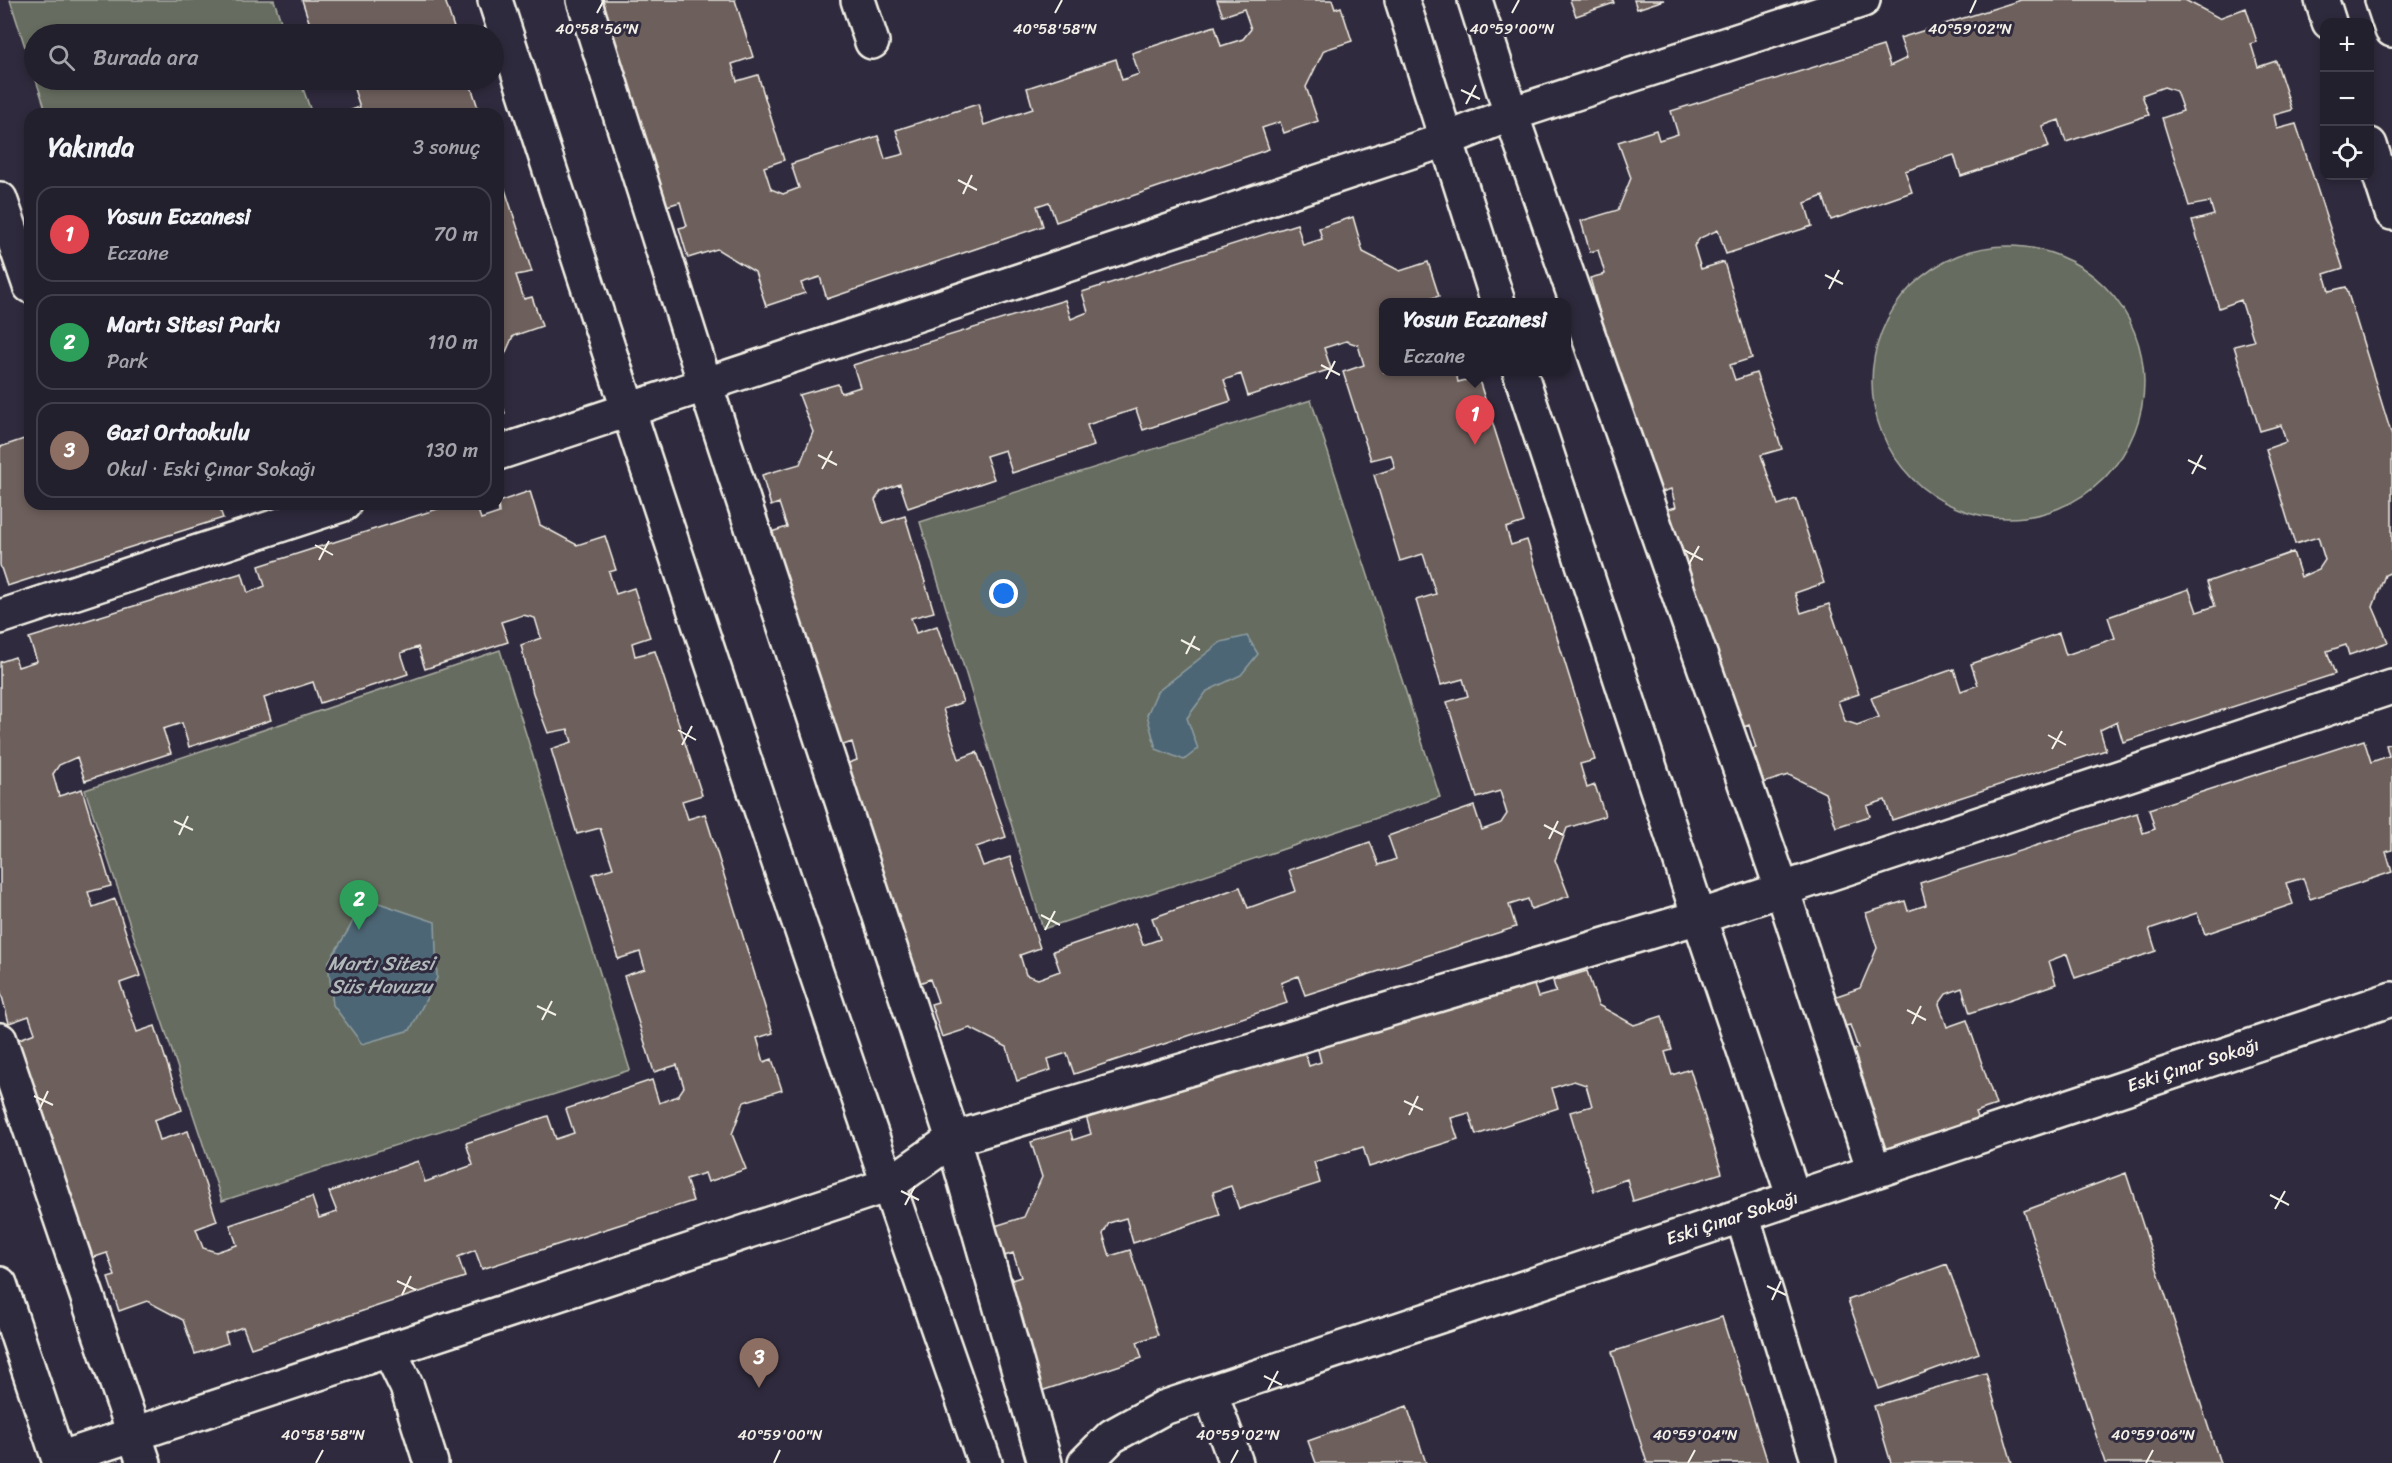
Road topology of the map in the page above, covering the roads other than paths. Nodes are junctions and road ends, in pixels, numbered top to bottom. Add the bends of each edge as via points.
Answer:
1 (495, 0) edge
2 (584, 0) edge
3 (858, 0) edge
4 (1402, 0) edge
5 (1475, 0) edge
6 (1863, 0) edge
7 (2322, 0) edge
8 (2382, 0) edge
9 (2328, 18) edge
10 (503, 24) edge
11 (504, 28) edge
12 (2392, 30) edge
13 (872, 42) dead end
14 (1511, 114) junction
15 (1445, 140) junction
16 (2374, 157) edge
17 (0, 199) edge
18 (2392, 213) edge
19 (24, 269) edge
20 (1496, 298) edge
21 (1521, 376) edge
22 (705, 384) junction
23 (627, 411) junction
24 (504, 451) edge
25 (326, 510) edge
26 (0, 617) edge
27 (2392, 687) edge
28 (1782, 889) junction
29 (1699, 917) junction
30 (2392, 999) edge
31 (0, 1040) edge
32 (953, 1139) junction
33 (1874, 1171) junction
34 (888, 1185) junction
35 (1794, 1198) junction
36 (1742, 1215) junction
37 (0, 1284) edge
38 (389, 1350) junction
39 (1210, 1392) junction
40 (139, 1449) edge
41 (60, 1461) edge
42 (431, 1463) edge
43 (985, 1463) edge
44 (1045, 1463) edge
45 (1085, 1463) edge
46 (1236, 1463) edge
47 (1819, 1463) edge

1 - 10 street
2 - 22 street
3 - 13 street
4 - 15 street
5 - 14 street
6 - 14 street
7 - 9 street
8 - 12 street
11 - 23 street
14 - 15 street
14 - 28 street
15 - 20 street
15 - 22 street
16 - 18 street
17 - 19 street
21 - 29 street
22 - 23 street
22 - 32 street
23 - 24 street
23 - 34 street
25 - 26 street
27 - 28 street
28 - 29 street
28 - 33 street
29 - 32 street
29 - 35 street
30 - 33 street, Eski Çınar Sokağı
31 - 40 street
32 - 34 street
32 - 44 street
33 - 35 street, Eski Çınar Sokağı
34 - 38 street
34 - 43 street
35 - 36 street, Eski Çınar Sokağı
36 - 39 street, Eski Çınar Sokağı
36 - 47 street
37 - 41 street
38 - 40 street
38 - 42 street via 407,1387
39 - 45 street, Eski Çınar Sokağı via 1163,1408 1112,1436
39 - 46 street
40 - 41 street

